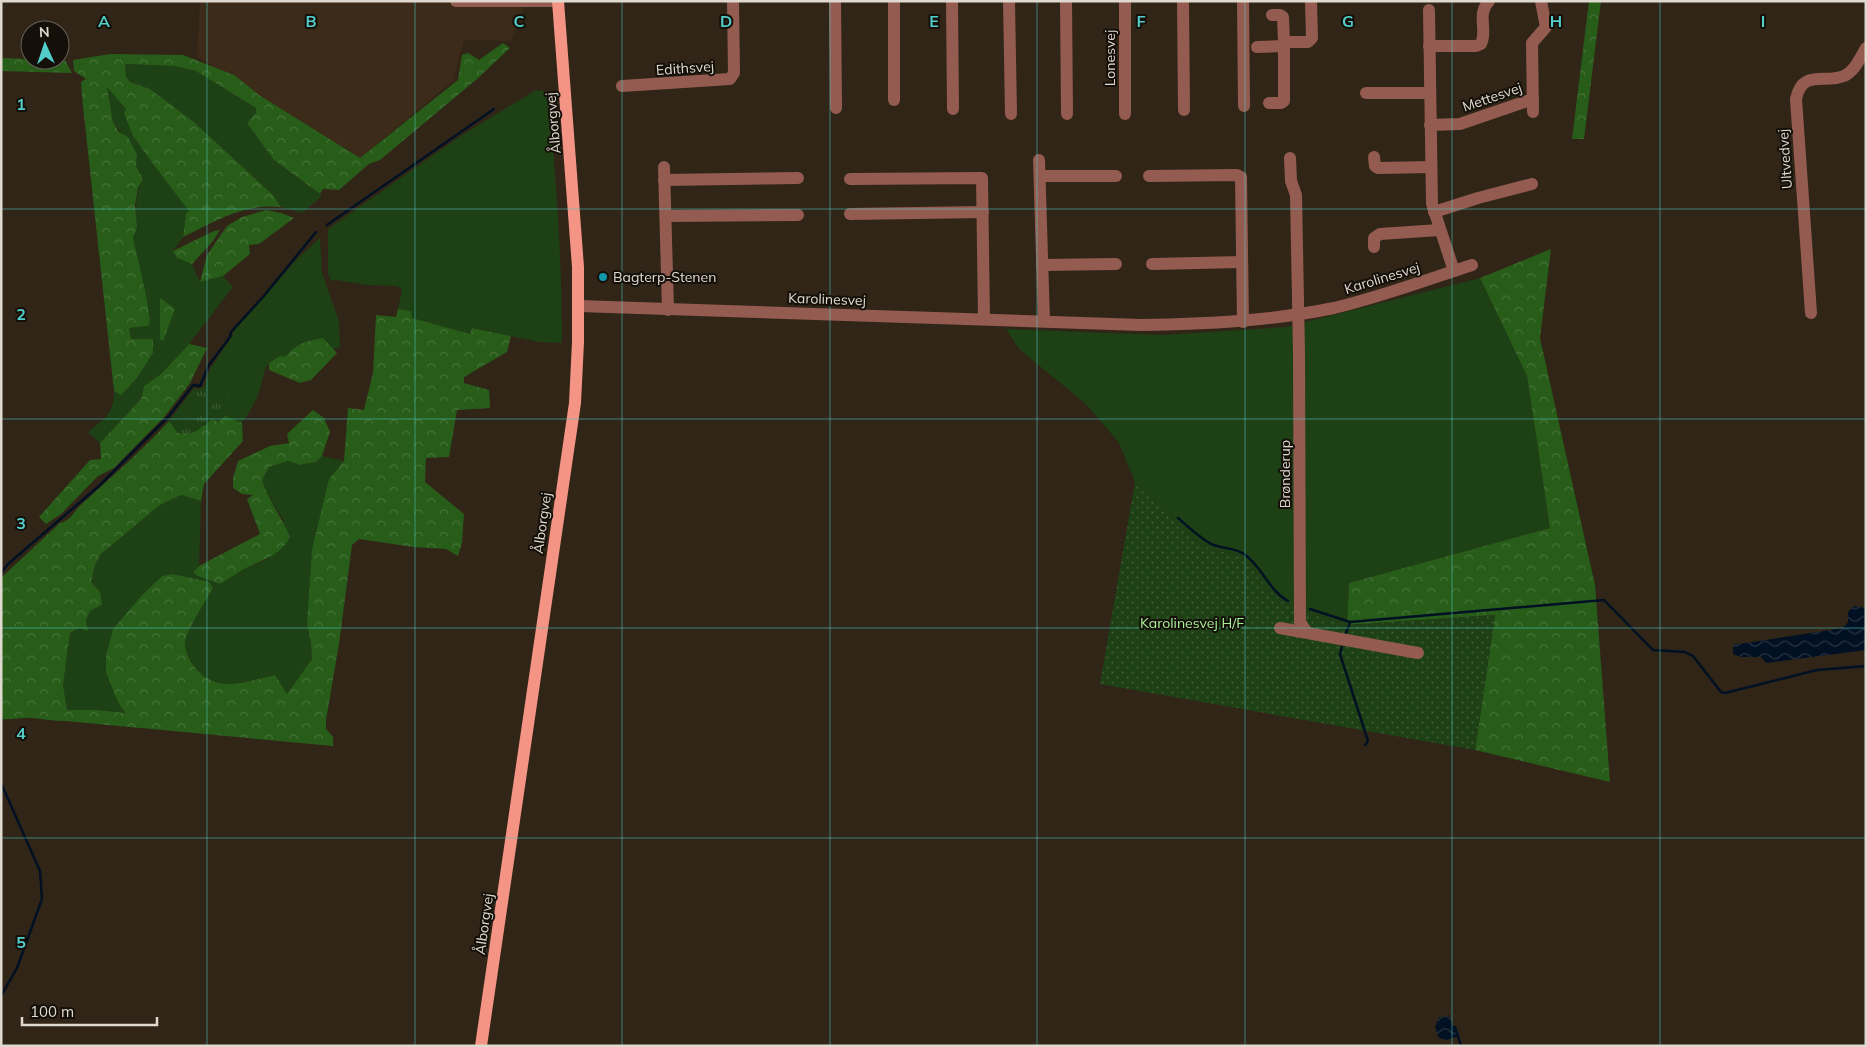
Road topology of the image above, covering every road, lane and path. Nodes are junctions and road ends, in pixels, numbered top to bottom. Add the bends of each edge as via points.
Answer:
1 (456, 1) edge
2 (552, 1) edge
3 (558, 1) edge
4 (733, 1) edge
5 (836, 1) edge
6 (894, 1) edge
7 (952, 1) edge
8 (1008, 1) edge
9 (1066, 1) edge
10 (1125, 1) edge
11 (1183, 1) edge
12 (1243, 1) edge
13 (1311, 1) edge
14 (1489, 1) edge
15 (1541, 1) edge
16 (1428, 10) dead end
17 (1272, 15) dead end
18 (1284, 44) junction
19 (1429, 46) junction
20 (1257, 47) dead end
21 (1866, 48) edge
22 (622, 86) dead end
23 (1430, 93) junction
24 (1366, 94) dead end
25 (1533, 99) junction
26 (894, 100) dead end
27 (1269, 104) dead end
28 (1244, 106) dead end
29 (836, 108) dead end
30 (953, 109) dead end
31 (1184, 110) dead end
32 (1533, 112) dead end
33 (1011, 114) dead end
34 (1067, 114) dead end
35 (1126, 114) dead end
36 (1430, 125) junction
37 (1374, 157) dead end
38 (1290, 158) dead end
39 (1039, 160) dead end
40 (1431, 167) junction
41 (1040, 176) junction
42 (1116, 176) dead end
43 (1149, 176) dead end
44 (798, 178) dead end
45 (850, 179) dead end
46 (1532, 184) dead end
47 (983, 212) junction
48 (1434, 212) junction
49 (850, 214) dead end
50 (798, 215) dead end
51 (666, 216) junction
52 (1439, 230) junction
53 (1374, 247) dead end
54 (1242, 262) junction
55 (1116, 264) dead end
56 (1152, 264) dead end
57 (1042, 265) junction
58 (1472, 265) dead end
59 (1454, 272) junction
60 (578, 306) junction
61 (668, 310) junction
62 (1811, 313) dead end
63 (1299, 314) junction
64 (984, 319) junction
65 (1044, 321) junction
66 (1243, 322) junction
67 (1280, 628) dead end
68 (1306, 631) junction
69 (1418, 653) dead end
70 (481, 1046) edge

1 - 2 street
3 - 60 main road, Ålborgvej via 578,267
4 - 22 street, Edithsvej via 734,73 730,79
5 - 29 street
6 - 26 street
7 - 30 street
8 - 33 street
9 - 34 street
10 - 35 street, Lonesvej
11 - 31 street
12 - 28 street
13 - 18 street via 1310,40
14 - 19 street via 1482,11 1481,44
15 - 25 street, Mettesvej via 1546,27 1532,43
16 - 19 street
17 - 18 street via 1284,17
18 - 20 street
18 - 27 street via 1284,101
19 - 23 street
21 - 62 street, Ultvedvej via 1853,69 1844,76 1815,78 1798,88 1796,98
23 - 24 street
23 - 36 street
25 - 32 street, Mettesvej
25 - 36 street, Mettesvej via 1460,124
36 - 40 street
37 - 40 street via 1374,165 1378,168
38 - 63 street via 1291,181 1296,195
39 - 41 street
40 - 48 street
41 - 42 street
41 - 57 street
43 - 54 street via 1240,176
44 - 51 street via 664,173
45 - 47 street via 981,177
46 - 48 street
47 - 49 street
47 - 64 street
48 - 52 street
50 - 51 street
51 - 61 street
52 - 53 street via 1380,234 1374,238
52 - 59 street
54 - 56 street
54 - 66 street
55 - 57 street
57 - 65 street
58 - 59 street, Karolinesvej
59 - 63 street, Karolinesvej via 1373,298
60 - 61 street, Karolinesvej
60 - 70 main road, Ålborgvej via 575,404
61 - 64 street, Karolinesvej
63 - 66 street, Karolinesvej
63 - 68 street, Brønderup via 1300,622
64 - 65 street, Karolinesvej
65 - 66 street, Karolinesvej via 1141,325
67 - 68 street
68 - 69 street

